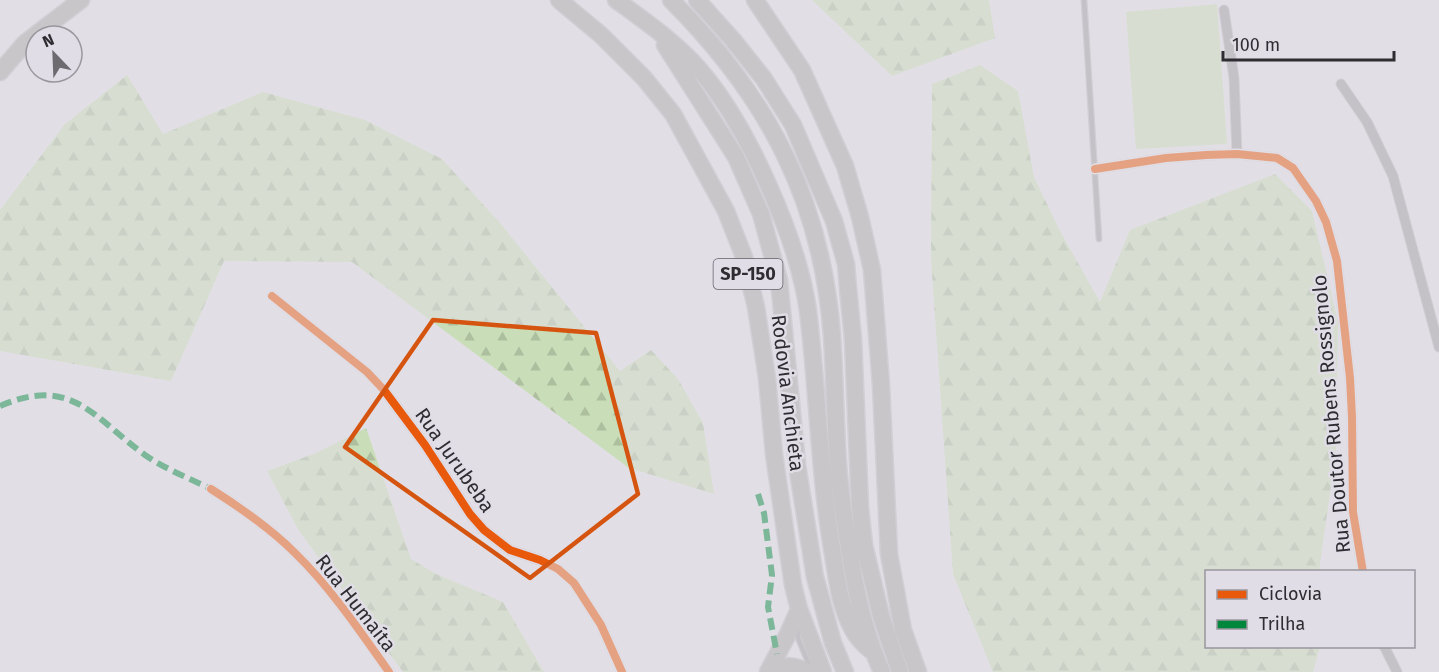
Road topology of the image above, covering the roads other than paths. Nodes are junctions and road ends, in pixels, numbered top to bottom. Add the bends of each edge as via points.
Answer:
1 (81, 0) edge
2 (559, 0) edge
3 (616, 0) edge
4 (671, 0) edge
5 (697, 0) edge
6 (755, 0) edge
7 (1084, 0) edge
8 (1224, 10) dead end
9 (658, 30) junction
10 (0, 72) edge
11 (1341, 84) dead end
12 (1237, 154) junction
13 (1095, 169) junction
14 (1099, 240) dead end
15 (272, 296) dead end
16 (1436, 323) edge
17 (1439, 347) edge
18 (211, 489) dead end
19 (1363, 570) edge
20 (799, 609) junction
21 (1385, 648) edge
22 (873, 652) junction
23 (781, 670) edge
24 (389, 672) edge
25 (622, 672) edge
26 (768, 672) edge
27 (807, 672) edge
28 (814, 672) edge
29 (823, 672) edge
30 (844, 672) edge
31 (882, 672) edge
32 (900, 672) edge
33 (918, 672) edge
34 (1397, 672) edge

1 - 10 highway via 26,43
2 - 20 highway, Rodovia Anchieta / SP-150 via 608,42 666,105 726,211 744,257 756,307 789,562
3 - 9 highway
4 - 22 highway, Rodovia Anchieta via 737,75 767,121 796,177 814,229 830,311 843,507 855,589
5 - 32 highway via 770,88 793,125 834,221 846,264 853,339 864,545 881,616
6 - 33 highway via 802,70 845,166 860,217 872,270 889,554 903,630
7 - 13 lane
8 - 12 street via 1234,78
9 - 22 highway via 698,68 717,93 761,169 782,219 808,309 826,506 839,591 852,627
9 - 30 highway via 736,157 761,214 779,280 797,465 815,577
11 - 16 street via 1367,122 1393,176
12 - 13 street, Rua Doutor Rubens Rossignolo via 1166,158
12 - 19 street, Rua Doutor Rubens Rossignolo via 1277,158 1293,168 1316,201 1332,240 1350,378 1353,512
13 - 14 lane
15 - 25 street, Rua Jurubeba via 384,390 484,530 510,550 558,569 574,583 597,618
16 - 17 street
18 - 24 street, Rua Humaíta via 267,527 296,553 320,578
20 - 26 highway
20 - 28 lane via 798,638
20 - 29 highway, Rodovia Anchieta / SP-150
21 - 34 street
22 - 31 highway, Rodovia Anchieta
23 - 27 highway via 793,666

